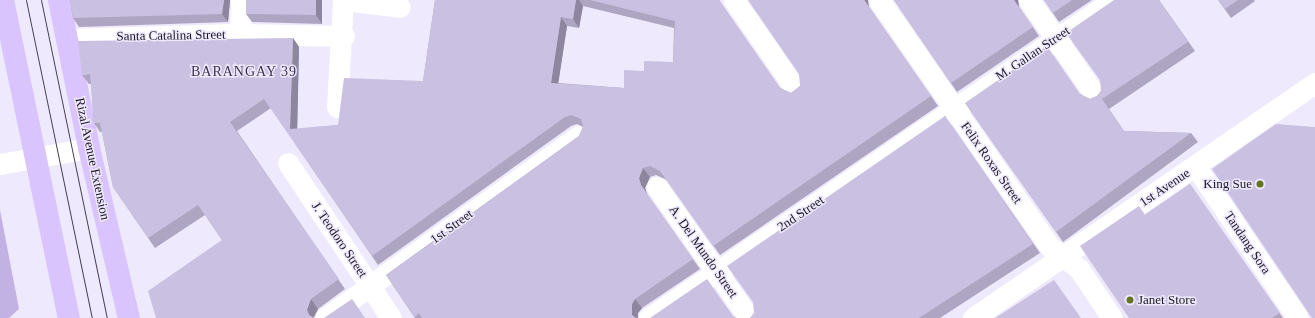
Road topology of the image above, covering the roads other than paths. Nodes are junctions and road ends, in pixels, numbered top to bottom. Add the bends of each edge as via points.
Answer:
1 (3, 0) edge
2 (59, 0) edge
3 (241, 0) edge
4 (344, 0) edge
5 (734, 0) edge
6 (879, 0) edge
7 (1029, 0) edge
8 (1113, 0) edge
9 (400, 7) dead end
10 (240, 34) junction
11 (344, 36) junction
12 (67, 39) junction
13 (1056, 39) junction
14 (1315, 83) edge
15 (796, 90) edge
16 (1096, 96) edge
17 (337, 107) dead end
18 (954, 109) junction
19 (578, 136) edge
20 (89, 148) junction
21 (34, 158) junction
22 (288, 162) dead end
23 (0, 164) edge
24 (1196, 167) junction
25 (657, 187) dead end
26 (1064, 257) junction
27 (717, 271) junction
28 (370, 286) junction
29 (69, 318) edge
30 (129, 318) edge
31 (324, 318) edge
32 (392, 318) edge
33 (649, 318) edge
34 (749, 318) edge
35 (973, 318) edge
36 (1112, 318) edge
37 (1298, 318) edge

1 - 21 main road
2 - 12 main road, Rizal Avenue Extension
3 - 10 street, Santa Catalina Street
4 - 9 street
4 - 11 street
5 - 15 street
6 - 18 street, Felix Roxas Street
7 - 13 street
8 - 13 street, M. Gallan Street
10 - 11 street
10 - 12 street, Santa Catalina Street
11 - 17 street
12 - 20 main road, Rizal Avenue Extension
13 - 16 street
13 - 18 street, M. Gallan Street
14 - 24 street, 1st Avenue
18 - 26 street, Felix Roxas Street via 1050,247
18 - 27 street, 2nd Street
19 - 28 street, 1st Street
20 - 21 street
20 - 30 main road, Rizal Avenue Extension
21 - 23 street
21 - 29 main road
22 - 28 street, J. Teodoro Street
24 - 26 street, 1st Avenue
24 - 37 street, Tandang Sora
25 - 27 street, A. Del Mundo Street
26 - 35 street, 1st Avenue
26 - 36 street, Felix Roxas Street via 1078,269
27 - 33 street, 2nd Street
27 - 34 street, A. Del Mundo Street
28 - 31 street, 1st Street
28 - 32 street, J. Teodoro Street

